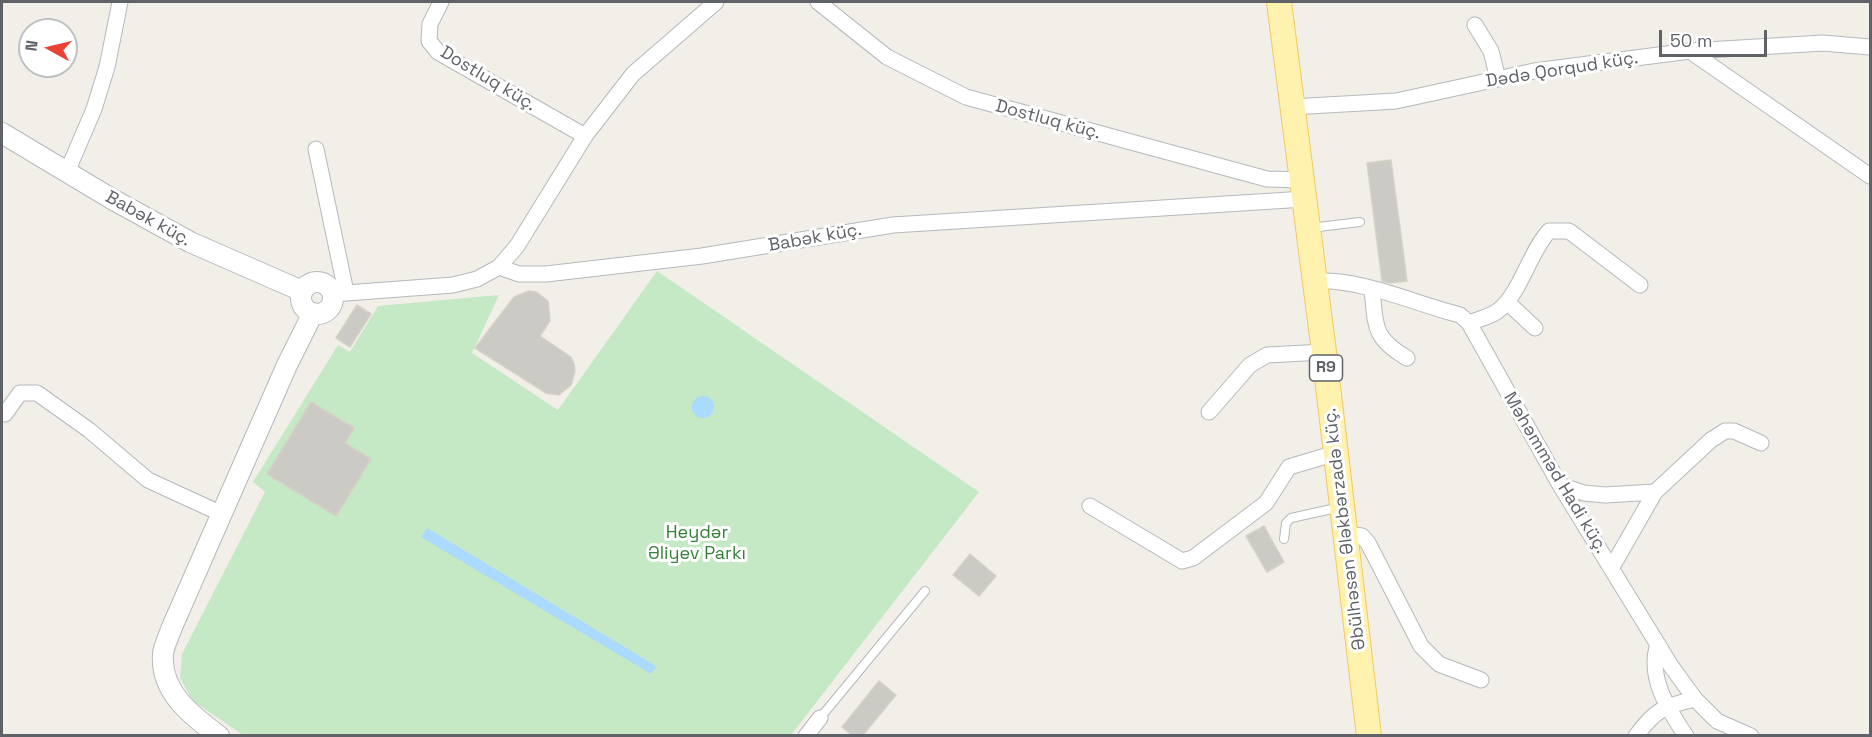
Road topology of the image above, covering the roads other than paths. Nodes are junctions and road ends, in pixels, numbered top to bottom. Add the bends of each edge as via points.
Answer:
1 (120, 2) edge
2 (441, 2) edge
3 (716, 2) edge
4 (818, 2) edge
5 (1279, 2) edge
6 (1475, 25) dead end
7 (1870, 47) edge
8 (1690, 51) junction
9 (1498, 79) junction
10 (1292, 107) junction
11 (2, 133) edge
12 (585, 136) junction
13 (316, 149) dead end
14 (67, 172) junction
15 (1870, 176) edge
16 (1303, 189) junction
17 (1360, 222) dead end
18 (1308, 228) junction
19 (499, 267) junction
20 (1315, 281) junction
21 (1640, 285) dead end
22 (1372, 290) junction
23 (302, 291) junction
24 (340, 293) junction
25 (1507, 302) junction
26 (313, 313) junction
27 (1468, 323) junction
28 (1535, 327) dead end
29 (1324, 352) junction
30 (1407, 358) dead end
31 (1209, 412) dead end
32 (5, 414) dead end
33 (1761, 443) dead end
34 (1336, 453) junction
35 (1560, 485) junction
36 (1655, 492) junction
37 (1090, 506) dead end
38 (1342, 507) junction
39 (222, 514) junction
40 (1345, 534) junction
41 (1284, 539) dead end
42 (1612, 567) junction
43 (925, 591) dead end
44 (1658, 644) junction
45 (1481, 680) dead end
46 (1695, 699) junction
47 (1666, 706) junction
48 (814, 729) edge
49 (219, 735) edge
50 (1369, 735) edge
51 (1636, 735) edge
52 (1686, 735) edge
53 (1750, 735) edge

1 - 14 street via 94,109
2 - 12 street, Dostluq küç. via 430,24 429,41 438,52
3 - 12 street via 633,74
4 - 16 street, Dostluq küç. via 887,57 966,97
5 - 10 main road, Əbülhəsən Ələkbərzadə küç. / R9
6 - 9 street via 1491,51
7 - 8 street, Dədə Qorqud küç. via 1824,43
8 - 9 street, Dədə Qorqud küç.
8 - 15 street
9 - 10 street, Dədə Qorqud küç. via 1396,101
10 - 16 main road, Əbülhəsən Ələkbərzadə küç. / R9
11 - 14 street, Babək küç.
12 - 19 street via 517,246
13 - 24 street
14 - 23 street, Babək küç. via 190,242
16 - 18 main road, Əbülhəsən Ələkbərzadə küç. / R9
16 - 19 street, Babək küç. via 893,225 712,255 546,274 519,274
17 - 18 lane
18 - 20 main road, Əbülhəsən Ələkbərzadə küç. / R9
19 - 24 street via 477,279 453,285
20 - 22 street
20 - 29 main road, Əbülhəsən Ələkbərzadə küç. / R9
21 - 25 street via 1577,236 1549,231
22 - 27 street via 1460,315
22 - 30 street via 1376,331 1388,347
23 - 24 street via 307,285 323,282
23 - 26 street via 301,300
24 - 26 street via 328,309
25 - 27 street via 1498,312
25 - 28 street
26 - 39 street
27 - 35 street, Məhəmməd Hadi küç.
29 - 31 street via 1268,355 1250,365
29 - 34 main road, Əbülhəsən Ələkbərzadə küç. / R9
32 - 39 street via 20,393 37,393 148,480
33 - 36 street via 1725,431
34 - 37 street via 1289,467 1256,512 1193,558 1182,561
34 - 38 main road, Əbülhəsən Ələkbərzadə küç. / R9
35 - 36 street via 1605,495
35 - 42 street, Məhəmməd Hadi küç.
36 - 42 street
38 - 40 main road, Əbülhəsən Ələkbərzadə küç. / R9
38 - 41 lane via 1291,518 1286,523
39 - 49 street via 163,654 174,696
40 - 45 street via 1362,536 1368,543 1421,646 1439,664
40 - 50 main road, Əbülhəsən Ələkbərzadə küç. / R9
42 - 44 street, Məhəmməd Hadi küç.
43 - 48 lane
44 - 46 street, Məhəmməd Hadi küç.
44 - 47 street via 1654,662
46 - 47 street
46 - 53 street, Məhəmməd Hadi küç. via 1717,722
47 - 51 street via 1655,712
47 - 52 street

